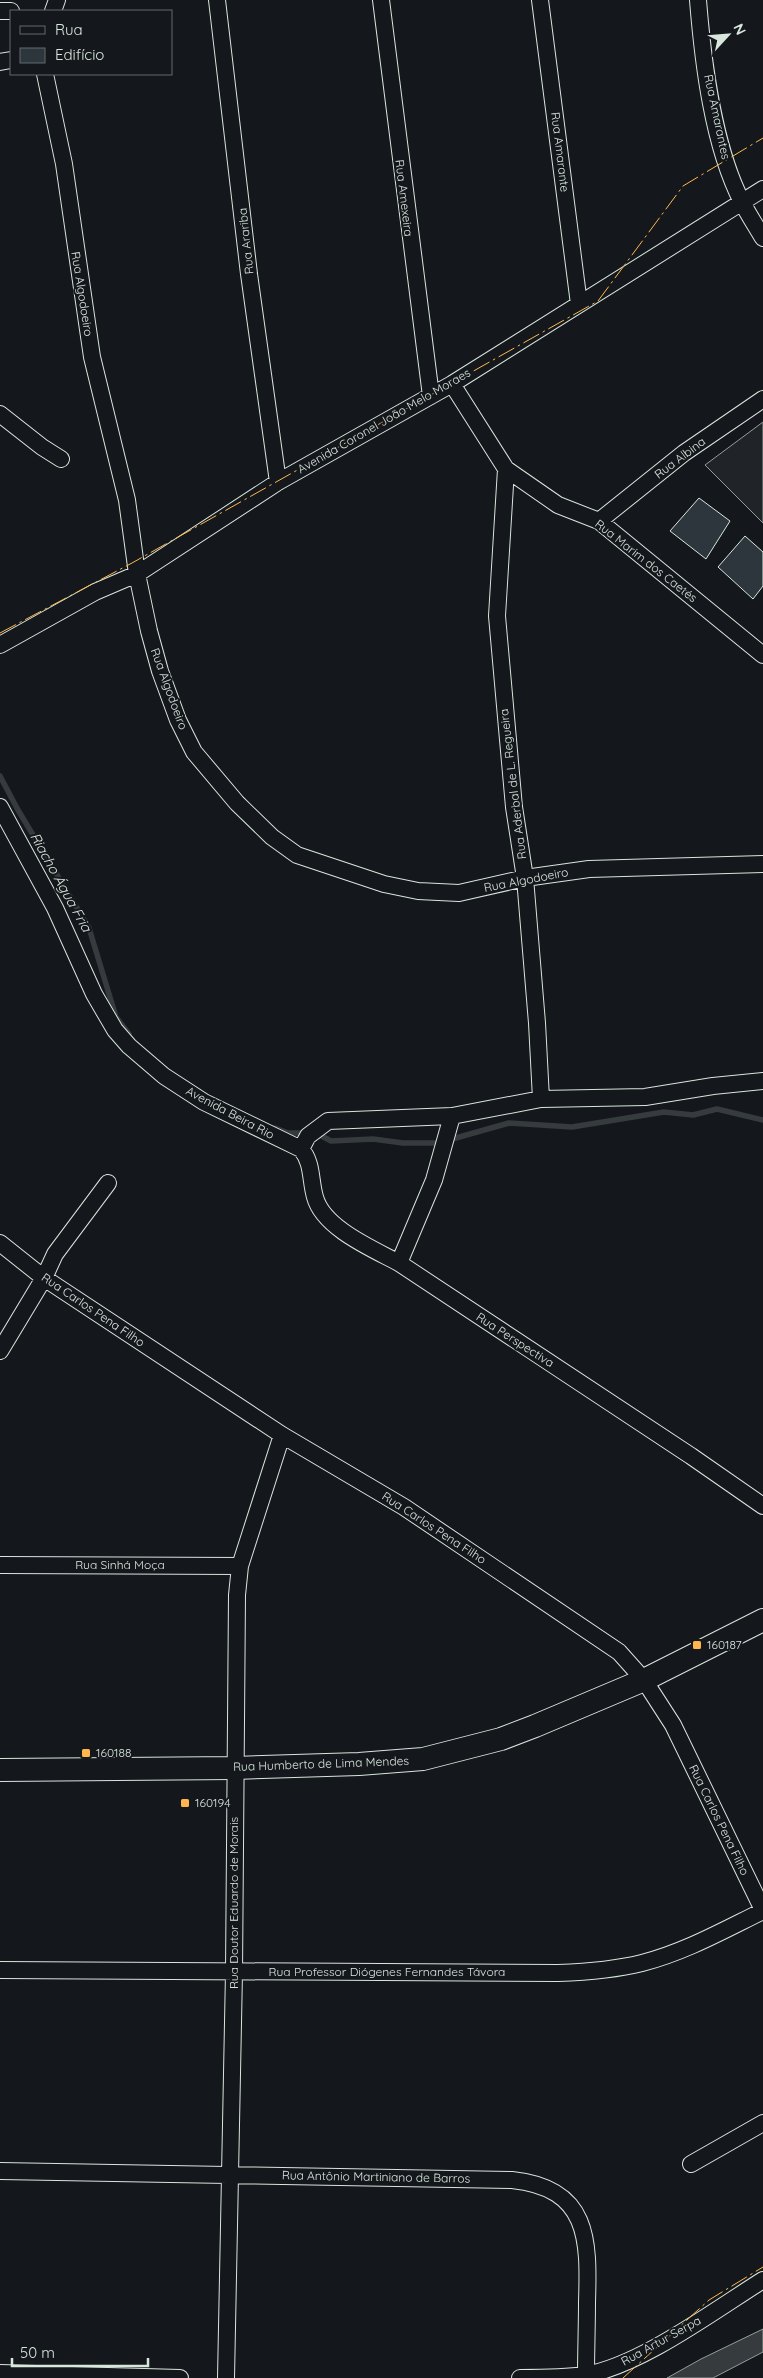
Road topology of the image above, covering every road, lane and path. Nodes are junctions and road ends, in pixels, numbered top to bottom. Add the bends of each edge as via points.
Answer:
1 (217, 0) edge
2 (381, 0) edge
3 (540, 0) edge
4 (698, 0) edge
5 (45, 75) edge
6 (763, 189) edge
7 (741, 201) junction
8 (763, 238) edge
9 (579, 304) junction
10 (452, 384) junction
11 (430, 396) junction
12 (763, 399) edge
13 (0, 414) edge
14 (61, 459) dead end
15 (506, 469) junction
16 (278, 482) junction
17 (599, 521) junction
18 (137, 574) junction
19 (0, 644) edge
20 (763, 655) edge
21 (0, 807) edge
22 (763, 864) edge
23 (525, 878) junction
24 (763, 1081) edge
25 (541, 1099) junction
26 (451, 1121) junction
27 (305, 1143) junction
28 (108, 1183) dead end
29 (0, 1243) edge
30 (399, 1263) junction
31 (44, 1278) junction
32 (0, 1351) edge
33 (282, 1435) junction
34 (763, 1506) edge
35 (0, 1564) edge
36 (240, 1566) junction
37 (763, 1620) edge
38 (644, 1680) junction
39 (234, 1768) junction
40 (0, 1770) edge
41 (763, 1911) edge
42 (0, 1970) edge
43 (234, 1972) junction
44 (763, 2123) edge
45 (691, 2164) dead end
46 (0, 2171) edge
47 (230, 2174) junction
48 (763, 2280) edge
49 (0, 2373) edge
50 (586, 2375) junction
51 (180, 2378) edge
52 (226, 2378) edge
53 (520, 2378) edge

1 - 16 street, Rua Arariba via 249,274
2 - 11 street, Rua Amexeira
3 - 9 street, Rua Amarante
4 - 7 street, Rua Amarantes via 700,30 720,145
5 - 18 street, Rua Algodoeiro via 64,164 92,357 127,500
6 - 7 street, Avenida Coronel João Melo Moraes
7 - 8 street, Rua Amarantes
7 - 9 street, Avenida Coronel João Melo Moraes
9 - 10 street, Avenida Coronel João Melo Moraes
10 - 11 street, Avenida Coronel João Melo Moraes
10 - 15 street, Rua Marim dos Caetés
11 - 16 street, Avenida Coronel João Melo Moraes
12 - 17 street, Rua Albina via 684,453
13 - 14 street
15 - 17 street, Rua Marim dos Caetés via 558,505
15 - 23 street, Rua Aderbal de L. Regueira via 497,616 514,807
16 - 18 street, Avenida Coronel João Melo Moraes
17 - 20 street, Rua Marim dos Caetés
18 - 19 street, Avenida Coronel João Melo Moraes via 95,592
18 - 23 street, Rua Algodoeiro via 158,663 178,720 194,752 272,837 297,855 384,884 418,891 459,893
21 - 27 street, Avenida Beira Rio via 55,908 94,994 115,1030 129,1046 164,1076 204,1102
22 - 23 street, Rua Algodoeiro via 589,869
23 - 25 street, Rua Aderbal de L. Regueira
24 - 25 street via 645,1097
25 - 26 street
26 - 27 street via 328,1121
26 - 30 street via 434,1180
27 - 30 street, Rua Perspectiva via 315,1198 320,1208 351,1238
28 - 31 street via 55,1254
29 - 31 street, Rua Carlos Pena Filho
30 - 34 street, Rua Perspectiva
31 - 32 street
31 - 33 street, Rua Carlos Pena Filho
33 - 36 street, Rua Doutor Eduardo de Morais
33 - 38 street, Rua Carlos Pena Filho via 404,1507 602,1640 619,1652
35 - 36 street, Rua Sinhá Moça
36 - 39 street, Rua Doutor Eduardo de Morais
37 - 38 street, Rua Humberto de Lima Mendes
38 - 39 street, Rua Humberto de Lima Mendes via 501,1739 423,1759
38 - 41 street, Rua Carlos Pena Filho via 673,1725
39 - 40 street, Rua Humberto de Lima Mendes
39 - 43 street, Rua Doutor Eduardo de Morais
41 - 43 street, Rua Professor Diógenes Fernandes Távora via 680,1951 643,1963 600,1971 558,1974 335,1970
42 - 43 street, Rua Professor Diógenes Fernandes Távora
43 - 47 street, Rua Doutor Eduardo de Morais
44 - 45 street
46 - 47 street, Rua Antônio Martiniano de Barros
47 - 50 street, Rua Antônio Martiniano de Barros via 512,2180 550,2189 570,2205 585,2237 588,2267
47 - 52 street, Rua Doutor Eduardo de Morais
48 - 50 street, Rua Artur Serpa via 663,2342 616,2365
49 - 51 street
50 - 53 street, Rua Artur Serpa

